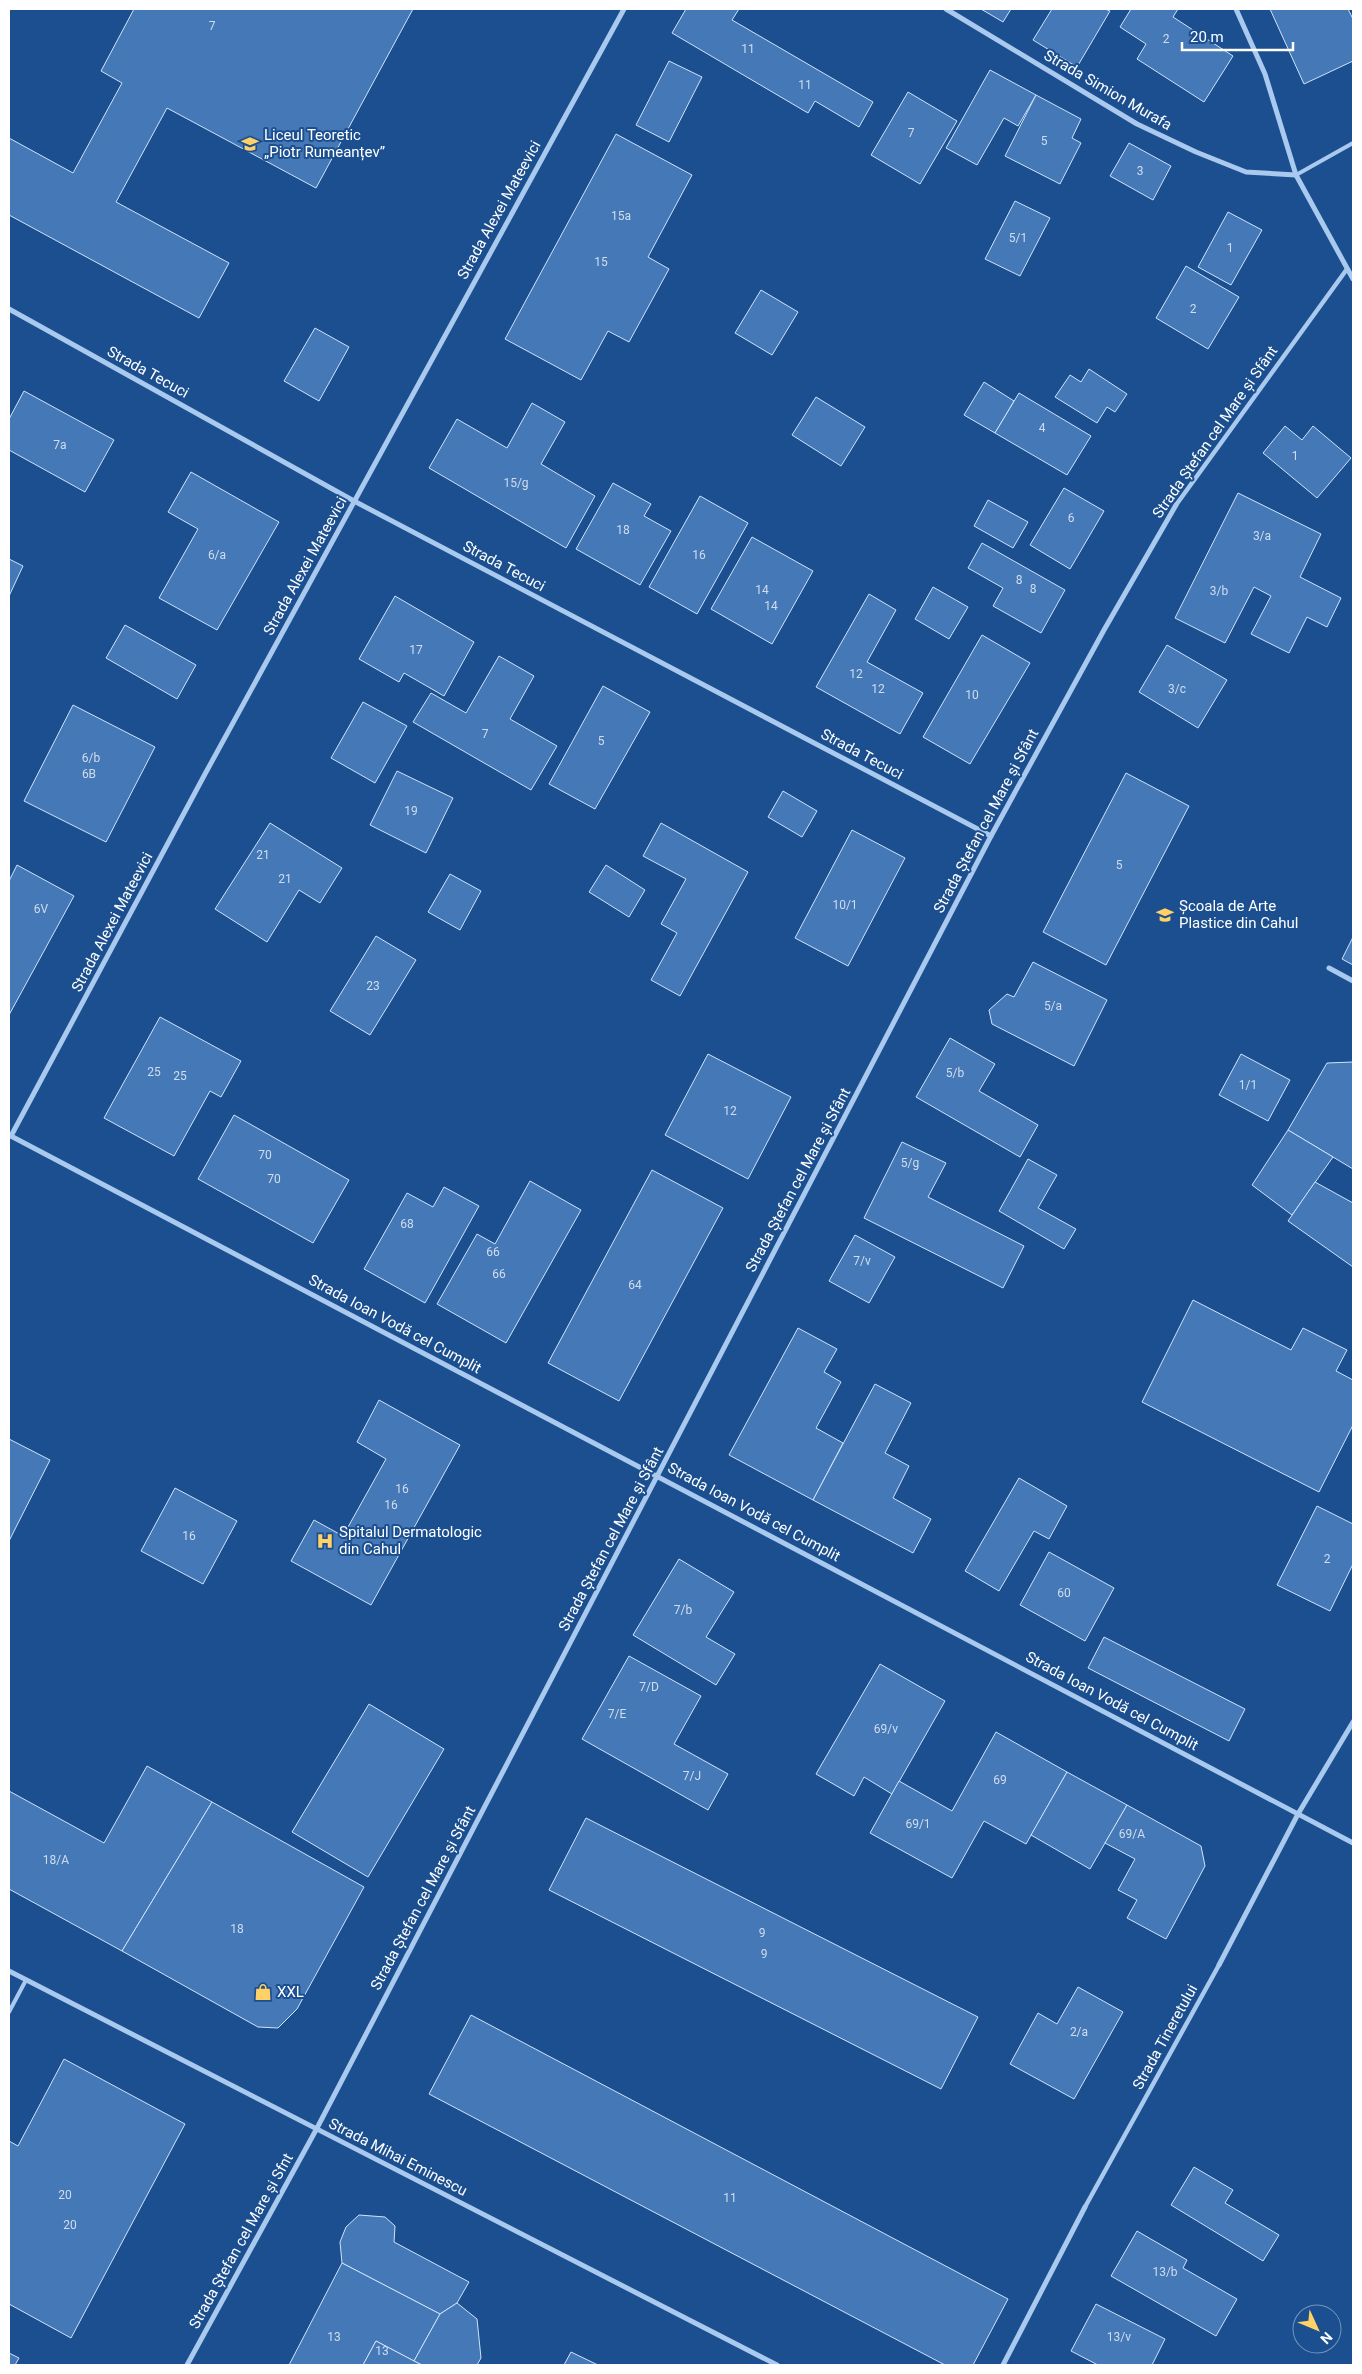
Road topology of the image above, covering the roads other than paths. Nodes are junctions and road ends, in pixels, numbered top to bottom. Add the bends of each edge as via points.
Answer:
1 (624, 9) edge
2 (946, 9) edge
3 (1236, 9) edge
4 (1353, 143) edge
5 (1296, 174) junction
6 (1347, 269) junction
7 (1353, 279) edge
8 (9, 309) edge
9 (354, 501) junction
10 (1176, 505) joint
11 (991, 836) junction
12 (1329, 968) dead end
13 (1353, 981) edge
14 (10, 1137) edge
15 (658, 1476) junction
16 (1353, 1722) edge
17 (1298, 1814) junction
18 (1353, 1843) edge
19 (1219, 1965) joint
20 (9, 1970) edge
21 (26, 1980) junction
22 (9, 2012) edge
23 (316, 2130) junction
24 (1085, 2207) joint
25 (187, 2365) edge
26 (777, 2365) edge
27 (1003, 2365) edge

1 - 9 street, Strada Alexei Mateevici
2 - 5 street, Strada Simion Murafa via 1162,136 1246,172
3 - 5 street via 1265,74
4 - 5 lane
5 - 6 street
6 - 7 street
6 - 10 street, Strada Ștefan cel Mare și Sfânt
8 - 9 street, Strada Tecuci
9 - 11 street, Strada Tecuci
9 - 14 street, Strada Alexei Mateevici
10 - 11 street, Strada Ștefan cel Mare și Sfânt
11 - 15 street, Strada Ștefan cel Mare și Sfânt
12 - 13 street
14 - 15 street, Strada Ioan Vodă cel Cumplit
15 - 17 street, Strada Ioan Vodă cel Cumplit
15 - 23 street, Strada Ștefan cel Mare și Sfânt
16 - 17 street, Strada Tineretului
17 - 18 street, Strada Ioan Vodă cel Cumplit
17 - 19 street, Strada Tineretului
19 - 24 street, Strada Tineretului
20 - 21 street, Strada Mihai Eminescu
21 - 22 lane
21 - 23 street, Strada Mihai Eminescu
23 - 25 street, Strada Ștefan cel Mare și Sfnt
23 - 26 street, Strada Mihai Eminescu
24 - 27 street, Strada Tineretului

